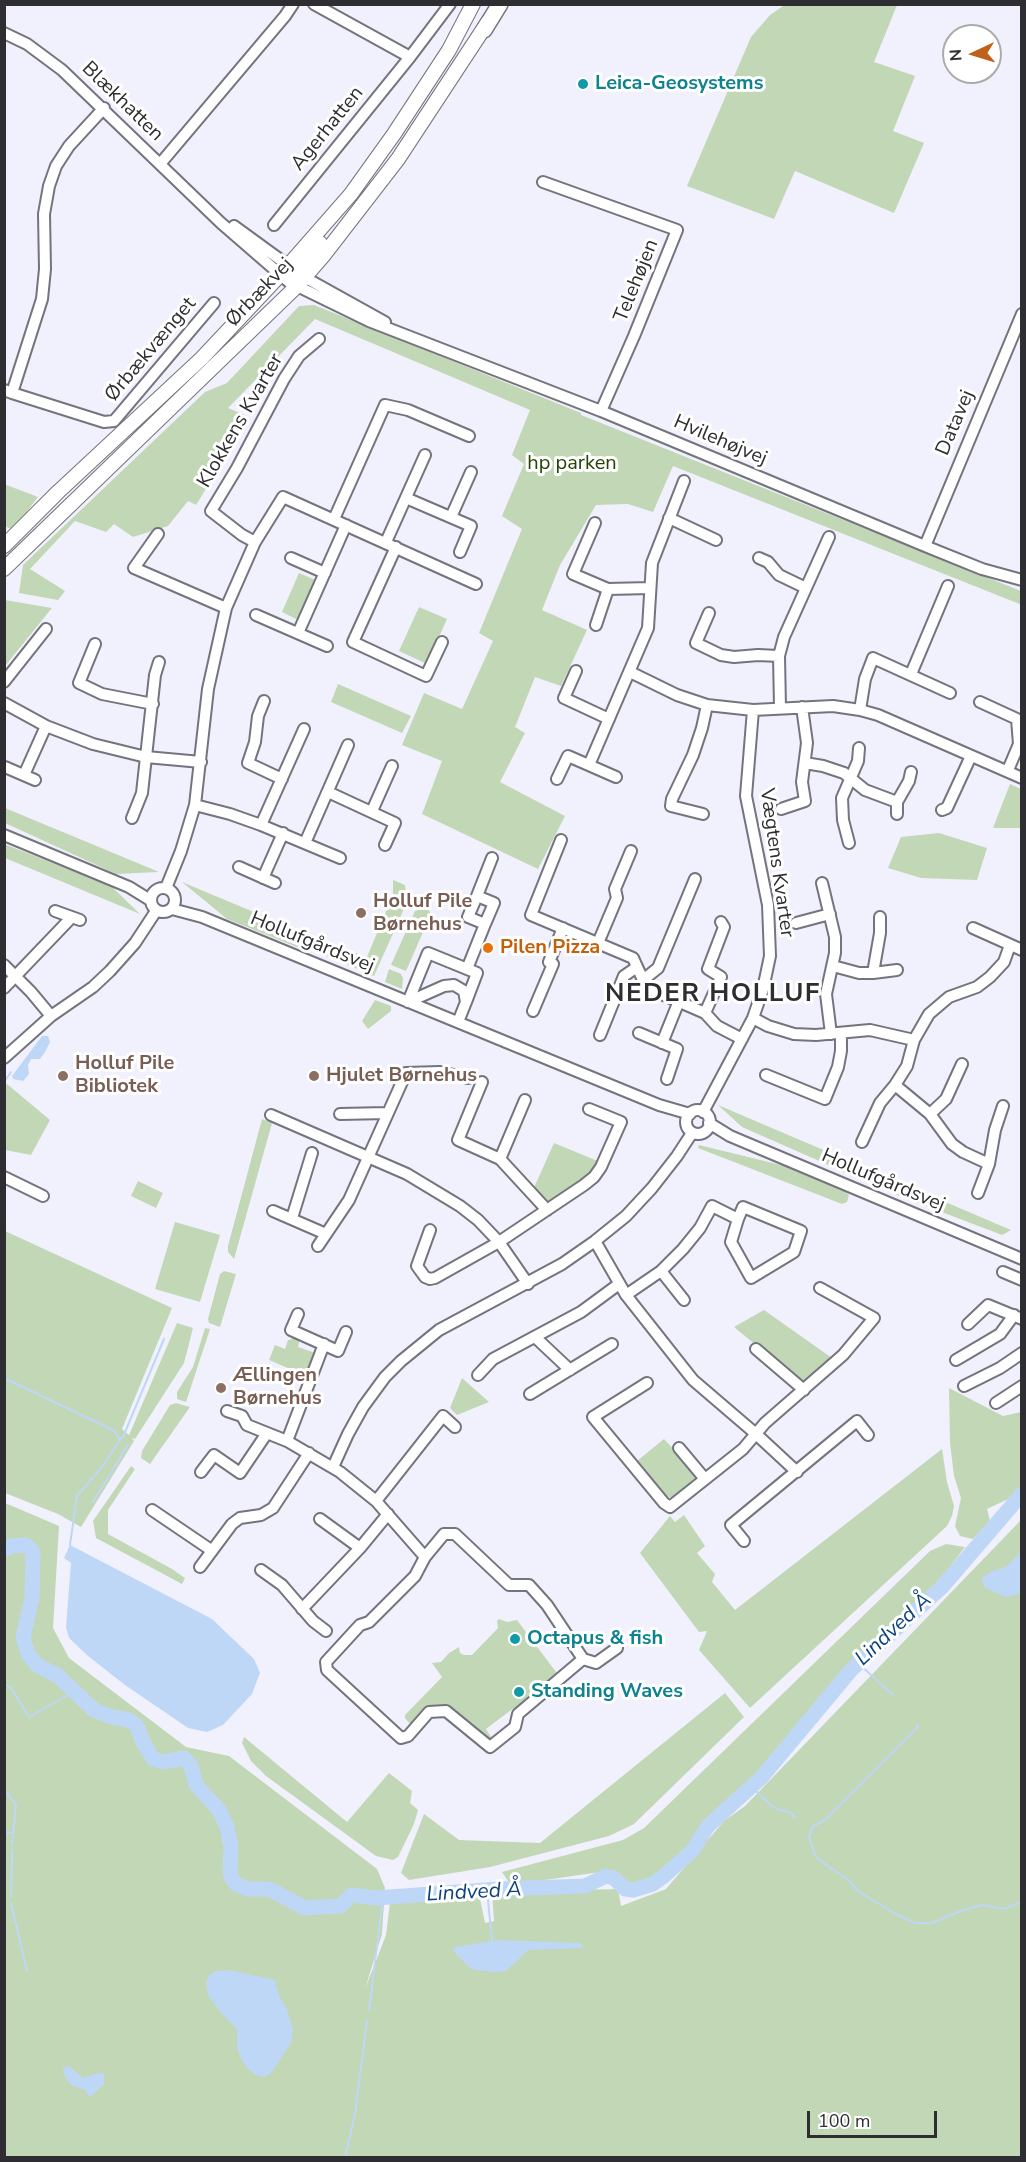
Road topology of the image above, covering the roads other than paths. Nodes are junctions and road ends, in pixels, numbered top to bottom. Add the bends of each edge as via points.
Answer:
1 (293, 4) edge
2 (314, 4) edge
3 (450, 4) edge
4 (473, 4) edge
5 (498, 4) edge
6 (484, 30) joint
7 (4, 33) edge
8 (410, 57) junction
9 (104, 108) junction
10 (160, 164) junction
11 (543, 182) dead end
12 (274, 225) dead end
13 (292, 276) junction
14 (214, 303) dead end
15 (1022, 314) edge
16 (319, 339) dead end
17 (8, 392) edge
18 (601, 411) junction
19 (469, 436) dead end
20 (425, 454) dead end
21 (471, 472) dead end
22 (684, 481) dead end
23 (406, 498) junction
24 (451, 517) junction
25 (669, 518) junction
26 (334, 519) junction
27 (595, 523) dead end
28 (346, 525) junction
29 (158, 534) dead end
30 (829, 537) dead end
31 (716, 540) dead end
32 (255, 542) junction
33 (391, 545) junction
34 (4, 546) edge
35 (925, 546) junction
36 (460, 552) dead end
37 (291, 558) dead end
38 (759, 558) dead end
39 (4, 569) edge
40 (325, 573) junction
41 (1022, 580) edge
42 (476, 584) dead end
43 (948, 586) dead end
44 (650, 588) junction
45 (806, 588) junction
46 (608, 590) junction
47 (226, 608) junction
48 (709, 613) dead end
49 (256, 615) dead end
50 (596, 625) dead end
51 (46, 629) dead end
52 (298, 633) junction
53 (442, 642) dead end
54 (95, 644) dead end
55 (327, 646) dead end
56 (778, 657) junction
57 (159, 662) dead end
58 (576, 671) dead end
59 (630, 672) junction
60 (911, 674) junction
61 (4, 681) edge
62 (950, 693) dead end
63 (264, 701) dead end
64 (980, 702) dead end
65 (4, 703) edge
66 (153, 704) junction
67 (707, 705) junction
68 (802, 707) junction
69 (780, 708) junction
70 (753, 710) junction
71 (860, 710) junction
72 (609, 719) junction
73 (46, 726) junction
74 (304, 729) dead end
75 (348, 745) dead end
76 (859, 748) dead end
77 (971, 756) junction
78 (146, 757) junction
79 (201, 762) junction
80 (804, 763) junction
81 (589, 765) junction
82 (392, 766) dead end
83 (5, 767) edge
84 (1008, 770) junction
85 (911, 772) dead end
86 (616, 777) dead end
87 (851, 778) junction
88 (1022, 778) edge
89 (282, 779) junction
90 (557, 779) dead end
91 (327, 792) junction
92 (897, 802) junction
93 (195, 805) junction
94 (781, 809) dead end
95 (942, 810) dead end
96 (372, 812) junction
97 (703, 814) dead end
98 (897, 814) dead end
99 (132, 818) dead end
100 (261, 825) junction
101 (283, 833) junction
102 (4, 835) edge
103 (561, 840) dead end
104 (305, 843) junction
105 (849, 843) dead end
106 (385, 845) dead end
107 (631, 851) dead end
108 (339, 858) dead end
109 (492, 858) dead end
110 (239, 867) dead end
111 (263, 878) junction
112 (695, 879) dead end
113 (275, 883) dead end
114 (822, 884) dead end
115 (166, 888) junction
116 (152, 896) junction
117 (477, 896) junction
118 (173, 905) junction
119 (55, 911) dead end
120 (156, 911) junction
121 (830, 914) junction
122 (880, 917) dead end
123 (721, 921) dead end
124 (796, 922) dead end
125 (485, 924) junction
126 (563, 928) junction
127 (974, 928) dead end
128 (598, 943) junction
129 (1010, 945) junction
130 (1022, 950) edge
131 (4, 965) edge
132 (833, 966) junction
133 (638, 967) junction
134 (467, 969) junction
135 (897, 970) dead end
136 (873, 973) junction
137 (16, 976) junction
138 (643, 980) junction
139 (4, 988) edge
140 (678, 1001) junction
141 (408, 1002) junction
142 (466, 1002) junction
143 (534, 1011) dead end
144 (705, 1013) junction
145 (51, 1016) junction
146 (753, 1018) junction
147 (458, 1022) junction
148 (639, 1033) dead end
149 (836, 1034) junction
150 (600, 1035) dead end
151 (742, 1039) junction
152 (914, 1040) junction
153 (662, 1043) junction
154 (4, 1058) edge
155 (962, 1064) dead end
156 (766, 1075) dead end
157 (468, 1078) dead end
158 (667, 1080) dead end
159 (482, 1082) dead end
160 (895, 1085) junction
161 (525, 1100) dead end
162 (1004, 1106) dead end
163 (589, 1109) dead end
164 (703, 1112) junction
165 (387, 1113) junction
166 (340, 1114) dead end
167 (930, 1114) junction
168 (272, 1115) dead end
169 (690, 1123) junction
170 (708, 1127) junction
171 (862, 1143) dead end
172 (312, 1153) dead end
173 (368, 1158) junction
174 (500, 1159) junction
175 (989, 1164) junction
176 (4, 1177) edge
177 (978, 1193) dead end
178 (43, 1196) dead end
179 (547, 1210) junction
180 (273, 1211) dead end
181 (292, 1218) junction
182 (738, 1219) junction
183 (430, 1230) dead end
184 (326, 1234) junction
185 (595, 1241) junction
186 (499, 1242) junction
187 (318, 1246) dead end
188 (1022, 1259) edge
189 (661, 1271) junction
190 (1002, 1272) dead end
191 (1022, 1280) edge
192 (528, 1284) junction
193 (619, 1284) junction
194 (820, 1288) dead end
195 (627, 1295) junction
196 (684, 1300) dead end
197 (298, 1314) dead end
198 (1018, 1317) edge
199 (968, 1324) dead end
200 (346, 1332) dead end
201 (535, 1337) junction
202 (324, 1344) junction
203 (612, 1344) dead end
204 (756, 1350) dead end
205 (1022, 1353) edge
206 (956, 1359) dead end
207 (570, 1370) junction
208 (478, 1375) dead end
209 (647, 1383) dead end
210 (964, 1386) dead end
211 (1022, 1386) edge
212 (804, 1390) junction
213 (530, 1394) dead end
214 (996, 1403) dead end
215 (227, 1411) dead end
216 (455, 1427) dead end
217 (267, 1433) junction
218 (756, 1434) junction
219 (868, 1435) dead end
220 (287, 1441) junction
221 (679, 1448) dead end
222 (309, 1453) junction
223 (333, 1467) junction
224 (201, 1472) dead end
225 (797, 1472) junction
226 (705, 1479) junction
227 (376, 1501) junction
228 (152, 1510) dead end
229 (388, 1514) junction
230 (320, 1519) dead end
231 (744, 1541) dead end
232 (360, 1548) junction
233 (212, 1550) junction
234 (425, 1557) junction
235 (200, 1567) dead end
236 (261, 1570) dead end
237 (303, 1609) junction
238 (326, 1631) dead end
239 (617, 1648) dead end
240 (583, 1659) junction

1 - 10 street
2 - 8 street
3 - 8 street, Agerhatten
4 - 13 main road via 394,134 351,194 346,211
5 - 6 highway
6 - 13 main road, Ørbækvej via 398,159
7 - 9 street, Blækhatten via 63,70
8 - 12 street, Agerhatten
9 - 10 street, Blækhatten
9 - 17 street via 69,146 49,186 44,214 42,299
10 - 13 street, Blækhatten via 206,208
11 - 18 street, Telehøjen via 677,230
13 - 18 street, Hvilehøjvej via 348,312
13 - 34 main road, Ørbækvej
13 - 39 main road, Ørbækvej via 233,348
14 - 17 street, Ørbækvænget via 114,421 104,422
15 - 35 street, Datavej
16 - 32 street, Klokkens Kvarter via 299,356 284,379 211,511
18 - 35 street, Hvilehøjvej
19 - 26 street via 408,410 385,405
20 - 23 street
21 - 24 street
22 - 25 street
23 - 24 street
23 - 33 street
24 - 36 street via 471,526
25 - 31 street
25 - 44 street via 656,550
26 - 28 street
26 - 32 street via 283,497
27 - 46 street via 567,572
28 - 33 street
28 - 40 street
29 - 47 street via 134,568
30 - 45 street
32 - 47 street
33 - 42 street
33 - 53 street via 353,642 426,676
35 - 41 street, Hvilehøjvej
37 - 40 street
38 - 45 street via 779,575
40 - 52 street
43 - 60 street
44 - 46 street
44 - 59 street via 648,628
45 - 56 street
46 - 50 street
47 - 79 street via 208,689
48 - 56 street via 696,643 721,655
49 - 52 street
51 - 61 street
52 - 55 street
54 - 66 street via 79,683 102,694
56 - 69 street
57 - 66 street
58 - 72 street via 559,696
59 - 67 street
59 - 72 street
60 - 62 street
60 - 71 street via 873,658
63 - 89 street via 248,762
64 - 84 street via 1017,719 1019,744
65 - 73 street
66 - 78 street
67 - 70 street
67 - 97 street via 693,755 671,806
68 - 69 street
68 - 71 street
68 - 80 street, Vægtens Kvarter via 807,743
69 - 70 street
70 - 146 street, Vægtens Kvarter via 746,796 768,905 770,956
71 - 77 street
72 - 81 street
73 - 78 street via 93,744
73 - 83 street via 30,777
74 - 89 street
75 - 91 street
76 - 87 street
77 - 84 street
77 - 95 street via 947,808
78 - 79 street
78 - 99 street via 142,793
79 - 93 street
80 - 87 street
80 - 94 street, Vægtens Kvarter via 805,801
81 - 86 street
81 - 90 street via 568,756
82 - 96 street
84 - 88 street
85 - 92 street
87 - 92 street via 865,790
87 - 105 street via 841,810
89 - 100 street
91 - 96 street
91 - 104 street
92 - 98 street
93 - 100 street
93 - 115 street
96 - 106 street via 395,823
100 - 101 street
101 - 104 street
101 - 111 street
102 - 116 street
103 - 126 street via 531,915
104 - 108 street
107 - 128 street
109 - 117 street
110 - 111 street
111 - 113 street
112 - 138 street via 658,968
114 - 121 street
115 - 116 street via 159,888
115 - 118 street via 172,893
116 - 120 street
117 - 125 street via 468,917
117 - 125 street via 495,903
118 - 120 street via 164,913
118 - 141 street, Hollufgårdsvej
119 - 137 street via 75,919
120 - 145 street via 135,944 110,971
121 - 124 street, Vægtens Kvarter
121 - 132 street via 835,937
122 - 136 street
123 - 144 street via 724,927 708,969 721,977
125 - 134 street
126 - 128 street
126 - 143 street
127 - 129 street
128 - 133 street via 633,958
129 - 130 street
129 - 152 street via 1004,962 990,977 977,987 949,997 929,1014
131 - 137 street
132 - 136 street
132 - 149 street via 826,994
133 - 138 street
133 - 150 street via 624,976
134 - 141 street via 428,953
134 - 142 street via 477,973
135 - 136 street
137 - 139 street
137 - 145 street
138 - 140 street via 650,989
140 - 144 street
140 - 153 street
141 - 142 street via 454,985 464,991
141 - 147 street, Hollufgårdsvej
142 - 147 street
144 - 151 street via 717,1026
145 - 154 street
146 - 149 street via 795,1034
146 - 151 street, Vægtens Kvarter
147 - 169 street, Hollufgårdsvej via 659,1105
148 - 153 street
149 - 152 street via 870,1030
149 - 156 street via 841,1052 825,1099
151 - 164 street, Vægtens Kvarter
152 - 160 street via 907,1066
153 - 158 street via 677,1049
155 - 167 street via 946,1098
157 - 165 street via 440,1072 406,1073
159 - 174 street via 458,1140
160 - 167 street
160 - 171 street via 880,1103
161 - 174 street
162 - 175 street
163 - 179 street via 621,1122 594,1177
164 - 169 street via 697,1111
164 - 170 street via 708,1116
165 - 166 street
165 - 173 street
167 - 175 street via 952,1144
168 - 173 street
169 - 170 street via 699,1134
169 - 185 street via 677,1156 652,1188
170 - 188 street, Hollufgårdsvej
172 - 181 street
173 - 184 street via 349,1200
173 - 186 street via 435,1190 478,1220
174 - 179 street
175 - 177 street
176 - 178 street
179 - 186 street
180 - 181 street
181 - 184 street
182 - 182 street via 743,1207 801,1231 794,1252 751,1278 730,1242
182 - 189 street via 712,1206 683,1249
183 - 186 street via 417,1266 430,1279
184 - 187 street
185 - 192 street
185 - 193 street
186 - 192 street
189 - 195 street
189 - 196 street
190 - 191 street
192 - 223 street via 439,1330 401,1361 363,1407
193 - 195 street
193 - 201 street via 581,1312
194 - 212 street via 874,1317 843,1355
195 - 218 street via 693,1380
197 - 202 street via 291,1330
198 - 199 street via 988,1305
198 - 206 street via 1000,1334
200 - 202 street via 338,1351
201 - 207 street
201 - 208 street via 493,1359
202 - 220 street
203 - 207 street
204 - 212 street
205 - 210 street
207 - 213 street
209 - 226 street via 593,1417 670,1507
211 - 214 street
212 - 218 street
215 - 217 street
216 - 227 street via 443,1416
217 - 220 street
217 - 224 street via 240,1473 214,1455
218 - 225 street
218 - 226 street
219 - 225 street via 857,1421
220 - 222 street
221 - 226 street
222 - 223 street
222 - 233 street via 273,1508 261,1515 240,1518
223 - 227 street
225 - 231 street via 731,1525
227 - 229 street
228 - 233 street
229 - 232 street
229 - 234 street
230 - 232 street
232 - 237 street
233 - 235 street
234 - 240 street via 444,1534 455,1534 509,1586 529,1586 547,1605
234 - 240 street via 415,1576 326,1662 334,1679 401,1738 408,1736 429,1712 446,1711 490,1747 515,1727 518,1714
236 - 237 street via 282,1585
237 - 238 street
239 - 240 street via 596,1663

